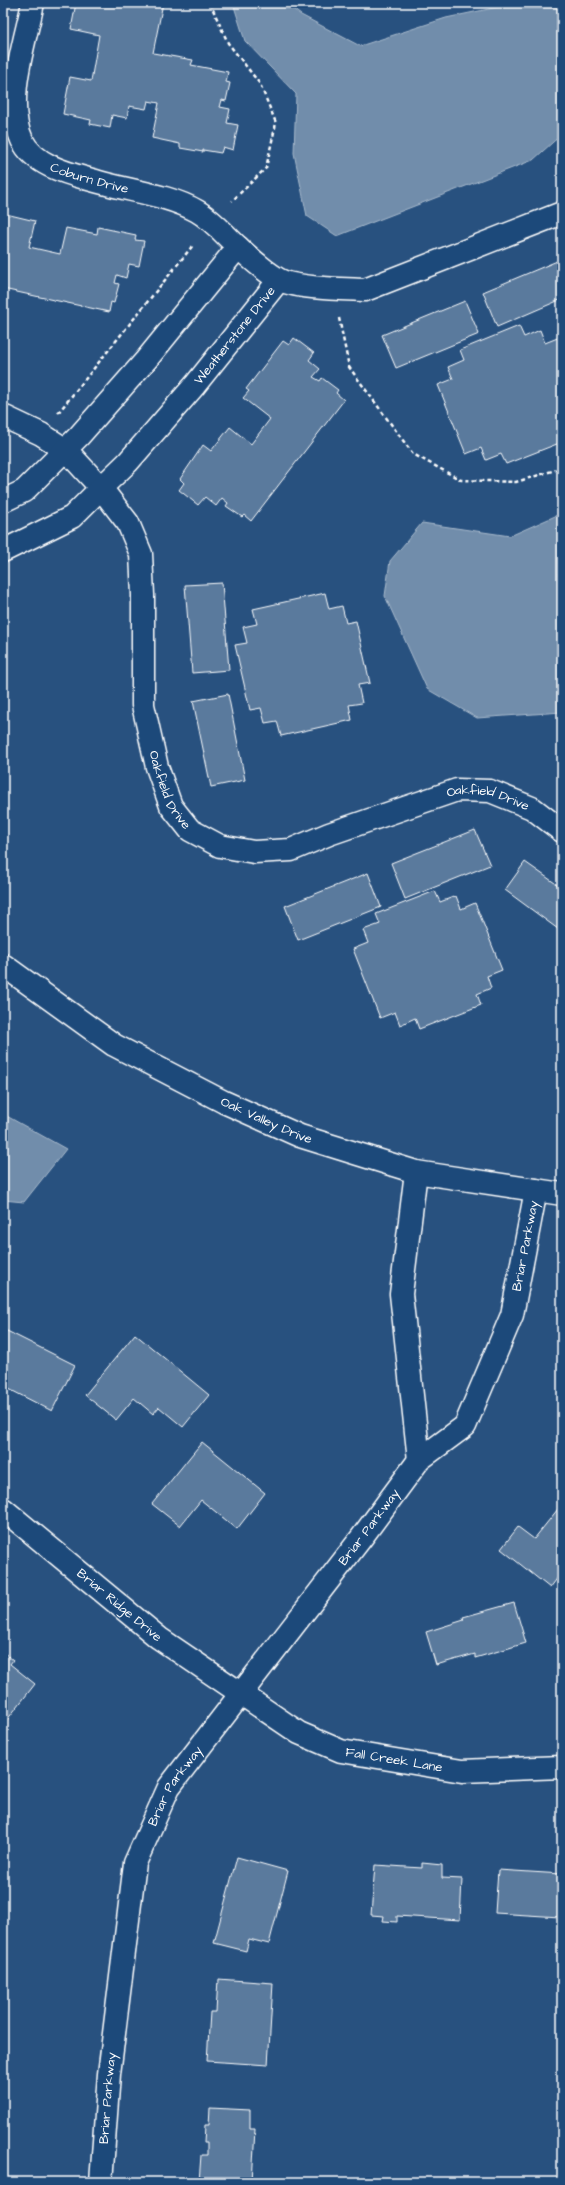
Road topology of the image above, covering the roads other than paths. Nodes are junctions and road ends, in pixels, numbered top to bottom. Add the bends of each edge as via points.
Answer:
1 (33, 3) edge
2 (562, 213) edge
3 (238, 247) junction
4 (279, 280) junction
5 (3, 416) edge
6 (66, 450) junction
7 (101, 488) junction
8 (3, 501) edge
9 (3, 551) edge
10 (562, 831) edge
11 (3, 965) edge
12 (416, 1172) junction
13 (536, 1190) junction
14 (562, 1194) edge
15 (418, 1460) junction
16 (3, 1509) edge
17 (243, 1693) junction
18 (562, 1767) edge
19 (101, 2182) edge

1 - 3 street, Coburn Drive via 16,83 14,114 21,139 31,154 60,171 156,196 197,211 212,221
2 - 4 street, Weatherstone Drive via 365,290 333,289
3 - 4 street, Coburn Drive
3 - 6 street via 146,360
4 - 7 street, Weatherstone Drive via 195,385 128,462
5 - 6 street, Oakfield Drive via 41,434
6 - 7 street, Oakfield Drive
6 - 8 street via 24,491
7 - 9 street, Weatherstone Drive via 72,517
7 - 10 street, Oakfield Drive via 128,523 141,554 143,705 157,767 171,806 190,830 220,846 254,852 291,850 328,834 457,790 490,791 532,808
11 - 12 street, Oak Valley Drive via 114,1045 224,1102 300,1136
12 - 13 street, Oak Valley Drive
12 - 15 street via 401,1294
13 - 14 street, Oak Valley Drive
13 - 15 street, Briar Parkway via 512,1315 465,1426
15 - 17 street, Briar Parkway
16 - 17 street, Briar Ridge Drive via 159,1638
17 - 18 street, Fall Creek Lane via 299,1733 341,1751 462,1771
17 - 19 street, Briar Parkway via 169,1787 135,1863 109,2074

